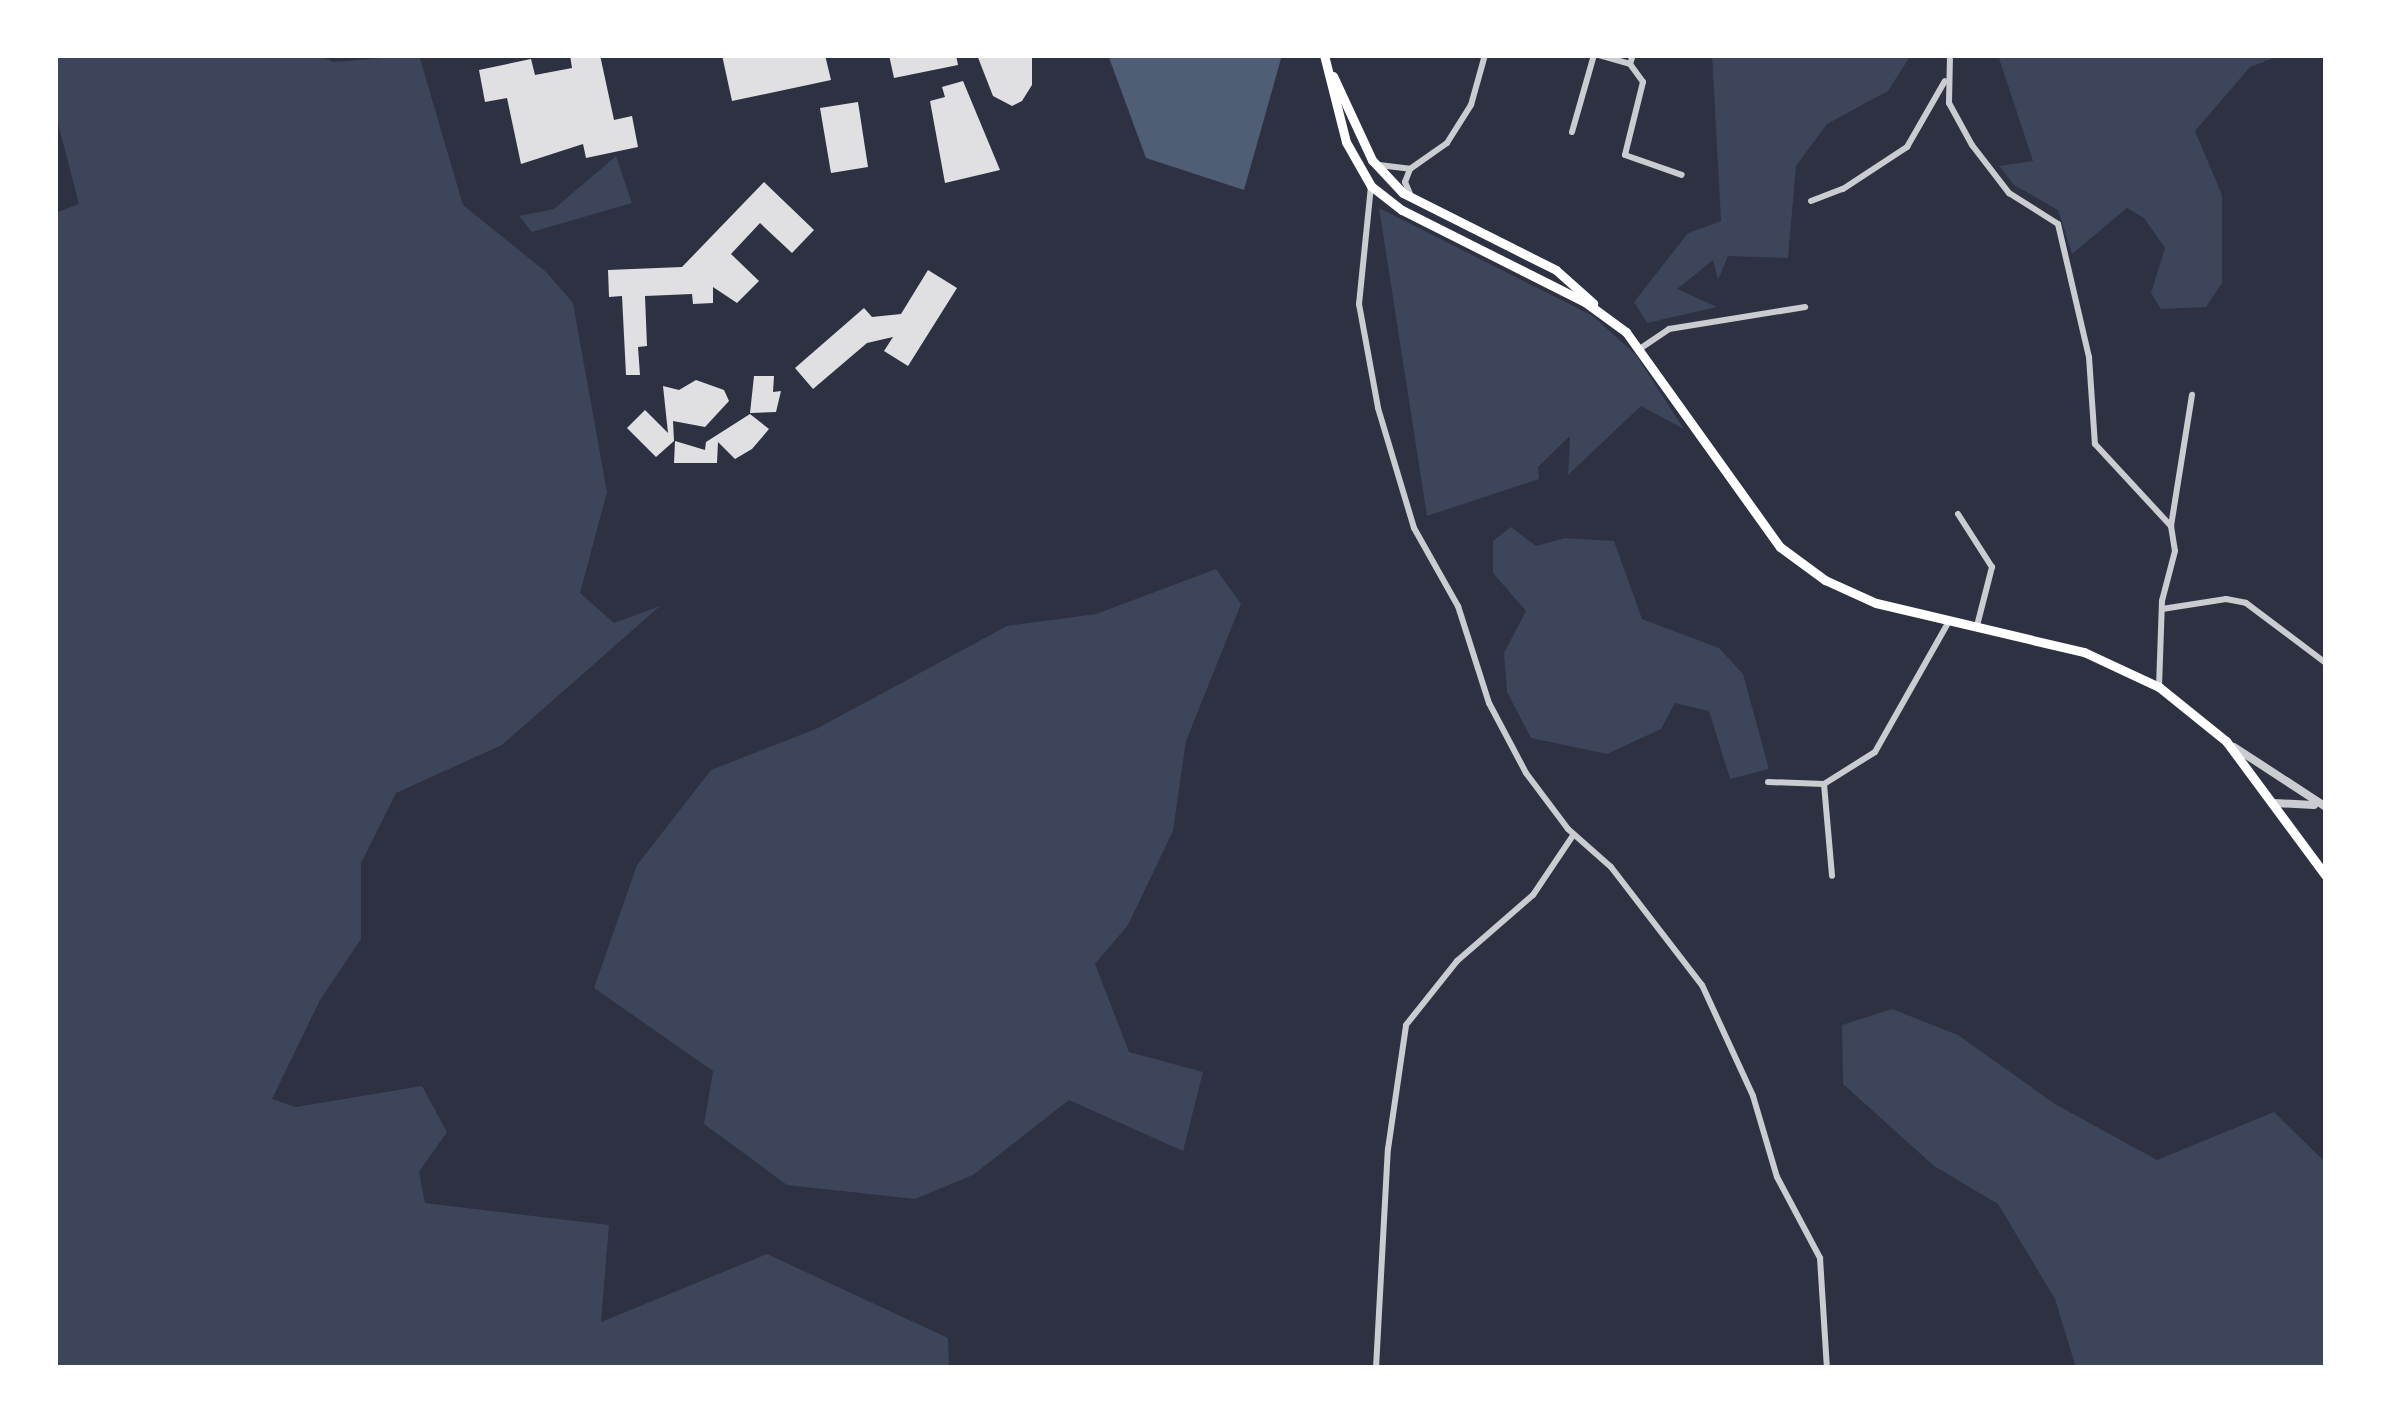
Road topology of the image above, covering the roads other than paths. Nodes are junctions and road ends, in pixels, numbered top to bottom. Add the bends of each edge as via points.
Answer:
1 (1486, 55) edge
2 (1597, 55) edge
3 (1950, 55) edge
4 (1325, 59) edge
5 (1631, 59) edge
6 (1945, 80) junction
7 (1572, 132) dead end
8 (1372, 160) junction
9 (1410, 168) junction
10 (1682, 175) dead end
11 (1371, 186) junction
12 (1812, 201) dead end
13 (1419, 204) junction
14 (1805, 307) dead end
15 (1606, 316) junction
16 (1641, 348) junction
17 (2192, 396) dead end
18 (1958, 514) dead end
19 (2171, 526) junction
20 (2162, 609) junction
21 (1949, 620) junction
22 (1977, 626) junction
23 (2324, 660) edge
24 (2159, 686) junction
25 (2226, 741) junction
26 (1768, 782) dead end
27 (1824, 784) junction
28 (2274, 803) junction
29 (2326, 808) edge
30 (1574, 834) junction
31 (1832, 876) dead end
32 (2326, 876) edge
33 (1376, 1368) edge
34 (1827, 1368) edge

1 - 9 street via 1471,105 1446,143
2 - 5 street
2 - 7 street
3 - 6 street
4 - 8 main road
4 - 11 main road via 1346,142
5 - 10 street via 1643,82 1625,155
6 - 12 street via 1906,148 1843,190
6 - 19 street via 1949,103 1972,146 2009,193 2058,224 2089,357 2095,444
8 - 9 street via 1391,170
8 - 13 main road
9 - 13 street via 1406,190
11 - 15 main road via 1402,210
11 - 30 street via 1359,304 1378,408 1406,506 1464,619 1497,722
13 - 15 main road via 1556,270
14 - 16 street via 1669,328
15 - 16 main road
16 - 21 main road via 1780,546 1850,593
17 - 19 street
18 - 22 street via 1992,567
19 - 20 street via 2175,551
20 - 23 street via 2246,602
20 - 24 street
21 - 22 main road
21 - 27 street via 1875,752
22 - 24 main road via 2084,652
24 - 25 main road
25 - 28 main road
25 - 29 street
26 - 27 street
27 - 31 street
28 - 29 street
28 - 32 main road
30 - 33 street via 1533,895 1458,960 1406,1024 1388,1149
30 - 34 street via 1611,867 1681,952 1708,998 1753,1096 1776,1177 1820,1258

